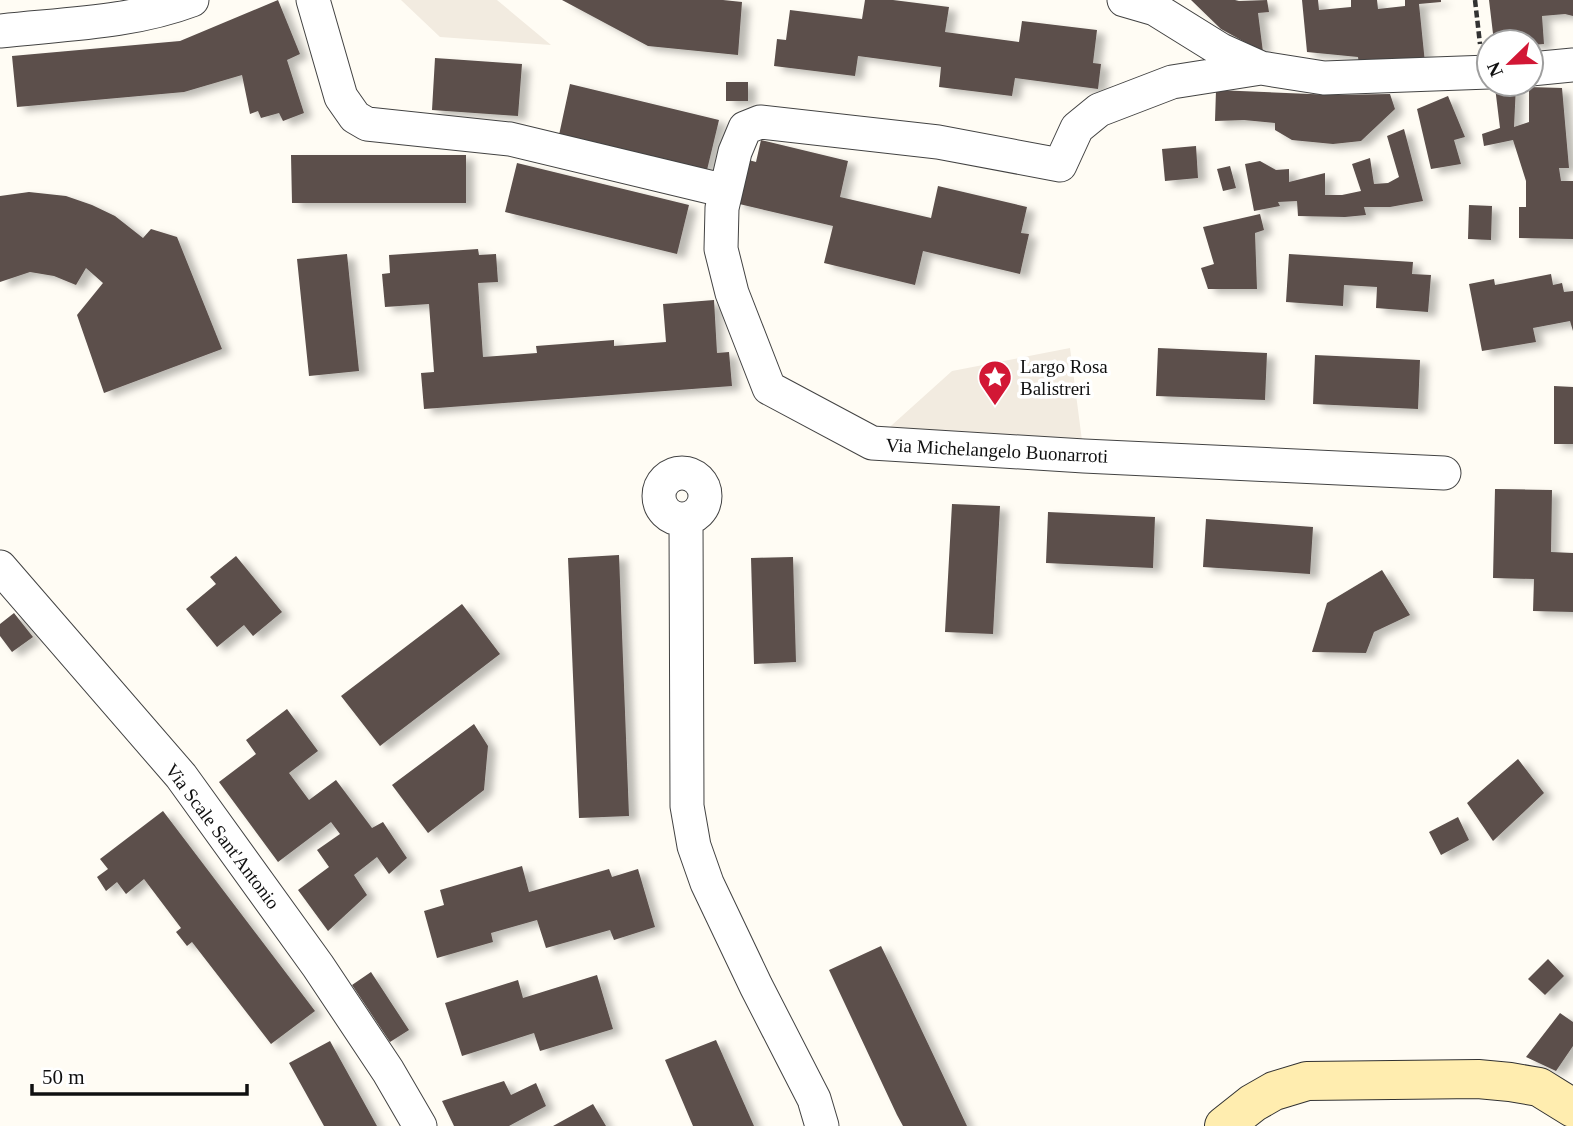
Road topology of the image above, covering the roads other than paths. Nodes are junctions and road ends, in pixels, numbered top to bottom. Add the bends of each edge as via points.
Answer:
1 (192, 0) edge
2 (313, 0) edge
3 (1124, 0) edge
4 (0, 31) edge
5 (1573, 65) edge
6 (1545, 67) edge
7 (1261, 68) junction
8 (1475, 72) edge
9 (726, 191) junction
10 (1444, 473) dead end
11 (685, 520) dead end
12 (0, 567) edge
13 (1573, 1108) edge
14 (419, 1126) edge
15 (822, 1126) edge
16 (1224, 1126) edge

1 - 4 street via 129,18
2 - 9 street via 341,97 355,117 367,124 510,139
3 - 7 street via 1154,9
5 - 6 street
7 - 8 street via 1325,78
7 - 9 street, Via Michelangelo Buonarroti via 1172,82 1099,110 1077,128 1060,165 938,142 760,122 745,128
9 - 10 street, Via Michelangelo Buonarroti via 721,249 732,293 769,388 872,443
11 - 15 street via 687,806 694,846 707,884 814,1099
12 - 14 street, Via Scale Sant'Antonio via 181,776 318,966
13 - 16 street via 1539,1087 1510,1082 1307,1080 1274,1091

